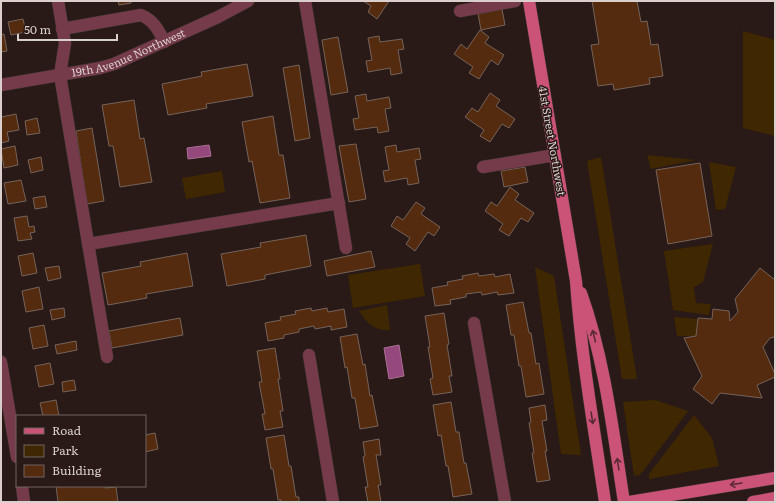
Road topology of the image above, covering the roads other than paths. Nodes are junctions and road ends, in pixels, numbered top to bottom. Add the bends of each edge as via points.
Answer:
1 (58, 1) edge
2 (248, 1) edge
3 (305, 1) edge
4 (515, 1) edge
5 (529, 1) edge
6 (460, 11) dead end
7 (62, 28) junction
8 (164, 42) junction
9 (60, 76) junction
10 (1, 85) edge
11 (555, 155) junction
12 (483, 167) dead end
13 (339, 203) junction
14 (88, 244) junction
15 (346, 248) dead end
16 (576, 281) junction
17 (474, 323) dead end
18 (309, 355) dead end
19 (107, 357) dead end
20 (1, 362) edge
21 (16, 452) edge
22 (775, 478) edge
23 (22, 487) edge
24 (775, 498) edge
25 (24, 502) edge
26 (333, 502) edge
27 (505, 502) edge
28 (605, 502) edge
29 (624, 502) edge
30 (629, 502) edge
31 (753, 502) edge

1 - 7 street
2 - 8 street, 19th Avenue Northwest via 218,18
3 - 13 street
4 - 6 street
5 - 11 main road, 41st Street Northwest
7 - 8 street via 141,15 156,27
7 - 9 street via 65,43
8 - 9 street, 19th Avenue Northwest via 100,68
9 - 10 street, 19th Avenue Northwest
9 - 14 street
11 - 12 street
11 - 16 main road, 41st Street Northwest
13 - 14 street
13 - 15 street
14 - 19 street
16 -> 28 main road, 41st Street Northwest via 586,379
29 -> 16 main road, 41st Street Northwest via 599,354 591,321
17 - 27 street
18 - 26 street
20 - 21 street
22 -> 30 main road
23 - 25 street
24 - 31 main road

